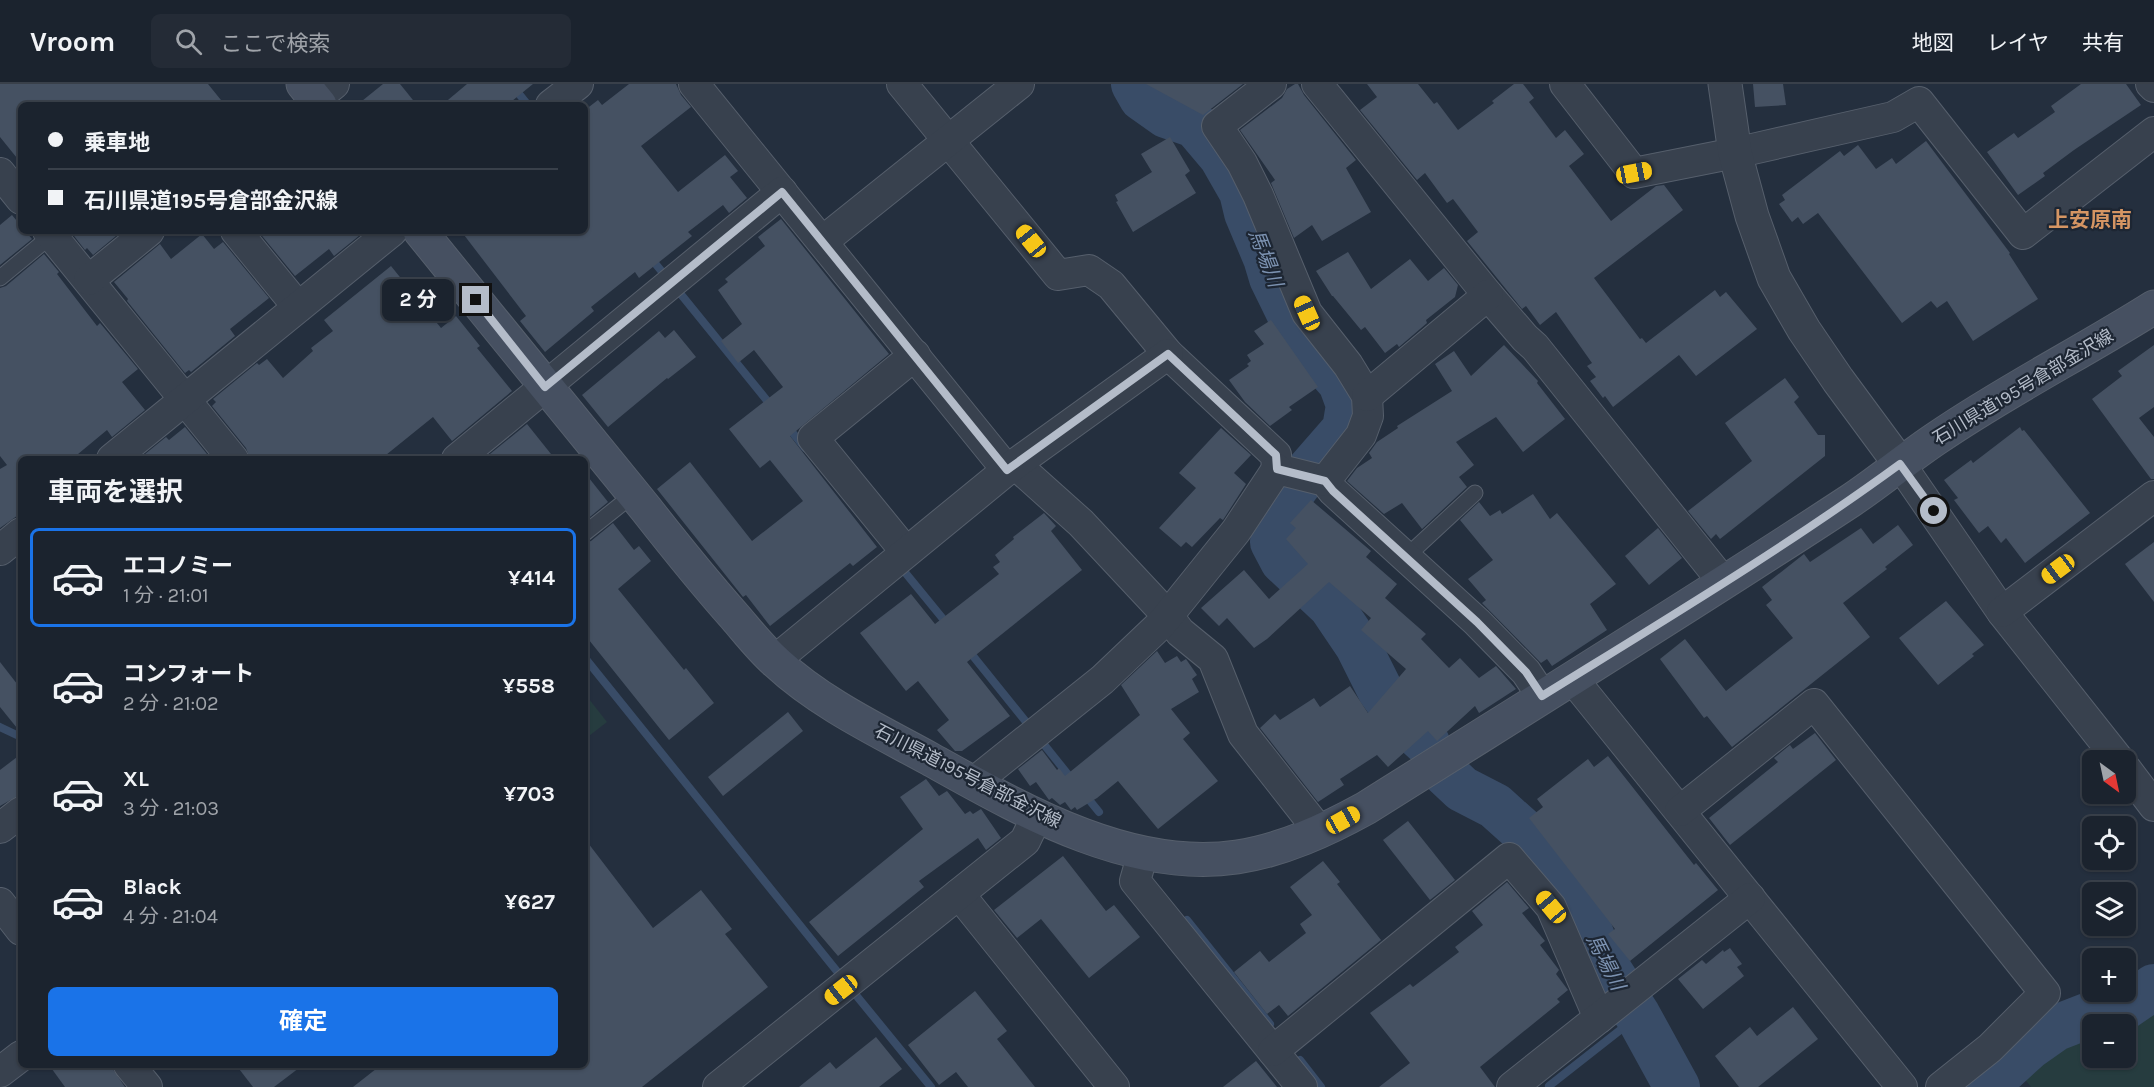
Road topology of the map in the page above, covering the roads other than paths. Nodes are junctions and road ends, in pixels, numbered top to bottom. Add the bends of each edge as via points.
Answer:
1 (578, 84) edge
2 (694, 84) edge
3 (902, 84) edge
4 (1020, 84) edge
5 (1271, 84) edge
6 (1317, 84) edge
7 (1565, 84) edge
8 (1725, 84) edge
9 (1913, 93) edge
10 (555, 102) edge
11 (2154, 132) edge
12 (949, 141) junction
13 (1735, 153) junction
14 (782, 192) junction
15 (49, 234) edge
16 (51, 234) edge
17 (145, 234) edge
18 (238, 234) edge
19 (388, 234) edge
20 (422, 234) edge
21 (824, 242) junction
22 (0, 278) edge
23 (89, 280) junction
24 (1488, 295) junction
25 (298, 307) junction
26 (2154, 307) edge
27 (915, 354) junction
28 (1168, 354) junction
29 (545, 387) junction
30 (1367, 396) junction
31 (185, 400) junction
32 (116, 456) edge
33 (231, 456) edge
34 (461, 456) edge
35 (1900, 464) junction
36 (1011, 467) junction
37 (1303, 475) junction
38 (1475, 493) dead end
39 (634, 494) junction
40 (2154, 496) edge
41 (588, 531) edge
42 (18, 535) edge
43 (0, 550) edge
44 (1406, 557) junction
45 (899, 558) junction
46 (1724, 583) junction
47 (2002, 612) junction
48 (1168, 616) junction
49 (774, 661) junction
50 (1572, 678) junction
51 (1542, 696) junction
52 (2111, 750) edge
53 (2136, 782) edge
54 (973, 783) junction
55 (2154, 806) edge
56 (1680, 811) junction
57 (18, 814) edge
58 (1037, 816) junction
59 (0, 828) edge
60 (1320, 832) junction
61 (1143, 853) junction
62 (959, 894) junction
63 (1750, 898) junction
64 (0, 903) edge
65 (18, 926) edge
66 (1605, 1013) junction
67 (1273, 1051) junction
68 (18, 1058) edge
69 (131, 1068) edge
70 (0, 1072) edge
71 (724, 1085) edge
72 (1518, 1085) edge
73 (147, 1087) edge
74 (1114, 1087) edge
75 (1302, 1087) edge
76 (1902, 1087) edge
77 (1941, 1087) edge

1 - 10 street
2 - 14 street
3 - 12 street
4 - 12 street
5 - 30 street via 1217,126 1250,179 1307,313
6 - 24 street
7 - 13 street via 1634,173
8 - 13 street
9 - 11 street via 2023,234
9 - 13 street via 1893,117
12 - 21 street
12 - 28 street via 1058,274 1089,270 1111,285
13 - 35 street via 1774,278 1804,330
14 - 21 street
14 - 29 street
15 - 22 lane
16 - 23 street
17 - 23 street
18 - 25 street
19 - 25 street
20 - 29 main road, 石川県道195号倉部金沢線
21 - 27 street
23 - 31 street
24 - 30 street
24 - 46 street via 1535,347
25 - 31 street
26 - 35 main road, 石川県道195号倉部金沢線 via 2095,345 2029,380
27 - 36 street
27 - 45 street via 813,438
28 - 36 street
28 - 37 street via 1276,455
29 - 34 street
29 - 39 main road, 石川県道195号倉部金沢線
30 - 37 street via 1368,416 1361,435
31 - 32 street
31 - 33 street
35 - 46 main road, 石川県道195号倉部金沢線
35 - 47 street
36 - 45 street
36 - 48 street via 1081,523
37 - 44 street via 1333,491
37 - 48 street via 1236,531
38 - 44 lane
39 - 41 lane
39 - 49 main road, 石川県道195号倉部金沢線
40 - 47 street
42 - 43 street
44 - 51 street via 1526,672
45 - 49 street
46 - 50 main road, 石川県道195号倉部金沢線
47 - 52 street
48 - 54 street via 1102,680
48 - 60 street via 1180,632 1213,659 1243,734
49 - 54 main road, 石川県道195号倉部金沢線 via 844,711
50 - 51 main road, 石川県道195号倉部金沢線
50 - 56 street
51 - 60 main road, 石川県道195号倉部金沢線 via 1366,808
53 - 55 street
54 - 58 main road, 石川県道195号倉部金沢線
56 - 63 street
56 - 77 street via 1814,704 2045,993 1989,1048
57 - 59 street
58 - 61 main road, 石川県道195号倉部金沢線
58 - 62 street via 1024,841
60 - 61 main road, 石川県道195号倉部金沢線 via 1234,857 1182,858
61 - 67 street via 1135,881
62 - 71 street
62 - 74 street
63 - 66 street
63 - 76 street
64 - 65 street
66 - 67 street via 1551,907 1509,858
66 - 72 street
67 - 75 street
68 - 70 street
69 - 73 street

